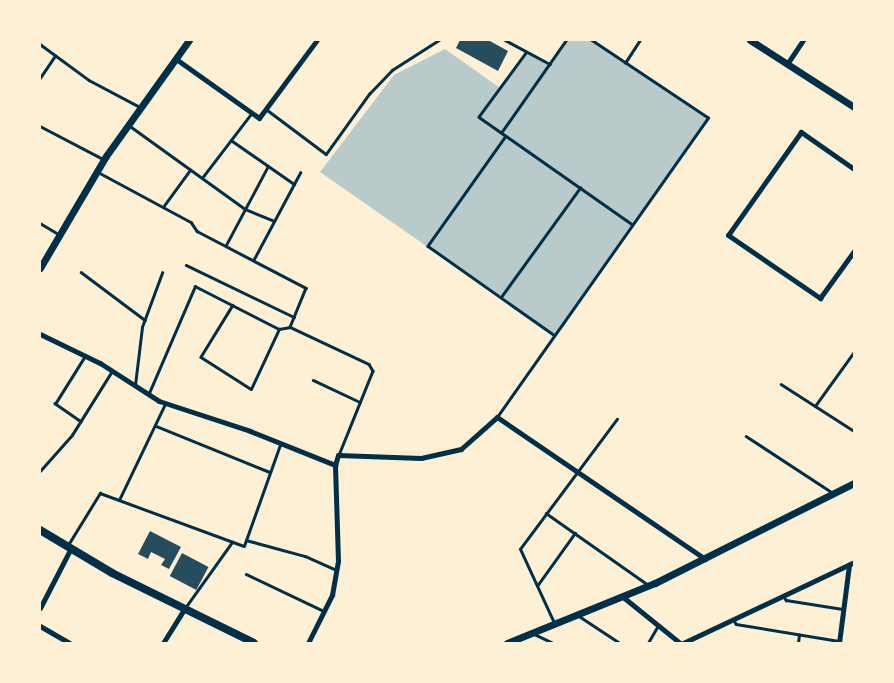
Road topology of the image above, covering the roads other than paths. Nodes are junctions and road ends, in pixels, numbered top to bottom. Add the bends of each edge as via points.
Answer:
1 (189, 40) edge
2 (317, 40) edge
3 (439, 40) edge
4 (504, 40) edge
5 (566, 40) edge
6 (591, 40) edge
7 (640, 40) edge
8 (750, 40) edge
9 (803, 40) edge
10 (40, 44) edge
11 (526, 53) junction
12 (55, 56) junction
13 (176, 59) junction
14 (625, 63) junction
15 (550, 64) junction
16 (788, 64) junction
17 (40, 78) edge
18 (854, 106) edge
19 (141, 107) junction
20 (265, 109) junction
21 (252, 113) junction
22 (129, 125) junction
23 (40, 126) edge
24 (501, 133) junction
25 (506, 136) junction
26 (230, 140) junction
27 (104, 160) junction
28 (268, 166) junction
29 (854, 168) edge
30 (190, 170) junction
31 (97, 171) junction
32 (300, 173) dead end
33 (202, 178) junction
34 (294, 184) junction
35 (580, 188) junction
36 (163, 207) junction
37 (245, 209) junction
38 (274, 221) junction
39 (40, 223) edge
40 (632, 224) junction
41 (58, 234) junction
42 (226, 245) junction
43 (854, 251) edge
44 (254, 259) junction
45 (186, 265) dead end
46 (40, 268) edge
47 (81, 272) dead end
48 (162, 273) dead end
49 (501, 297) junction
50 (233, 305) junction
51 (294, 317) junction
52 (145, 320) junction
53 (290, 327) junction
54 (279, 329) junction
55 (40, 334) edge
56 (554, 335) junction
57 (854, 352) edge
58 (84, 356) junction
59 (112, 371) junction
60 (313, 380) dead end
61 (780, 384) dead end
62 (135, 387) junction
63 (148, 395) junction
64 (360, 402) junction
65 (165, 403) junction
66 (816, 406) junction
67 (497, 417) junction
68 (617, 419) dead end
69 (81, 422) junction
70 (156, 426) junction
71 (854, 431) edge
72 (746, 436) dead end
73 (280, 443) junction
74 (338, 455) junction
75 (335, 465) junction
76 (40, 471) edge
77 (576, 471) junction
78 (270, 472) junction
79 (854, 483) edge
80 (834, 494) junction
81 (119, 500) junction
82 (546, 513) junction
83 (40, 530) edge
84 (575, 533) junction
85 (246, 540) junction
86 (232, 542) junction
87 (69, 547) junction
88 (705, 559) junction
89 (851, 564) edge
90 (336, 570) junction
91 (246, 574) dead end
92 (649, 585) junction
93 (537, 586) junction
94 (782, 594) junction
95 (623, 597) junction
96 (40, 608) edge
97 (184, 609) junction
98 (843, 609) junction
99 (324, 611) junction
100 (580, 616) junction
101 (733, 618) junction
102 (554, 625) junction
103 (40, 626) edge
104 (658, 626) junction
105 (532, 633) junction
106 (799, 634) junction
107 (839, 642) edge
108 (68, 643) edge
109 (163, 643) edge
110 (254, 643) edge
111 (308, 643) edge
112 (507, 643) edge
113 (553, 643) edge
114 (620, 643) edge
115 (648, 643) edge
116 (682, 643) edge
117 (798, 643) edge

1 - 13 street
2 - 20 street
3 - 20 lane via 392,70 326,154
4 - 11 lane
5 - 15 lane
6 - 14 lane
7 - 14 lane
8 - 16 street
9 - 16 street
10 - 12 lane
11 - 15 lane
11 - 24 lane via 479,117
12 - 17 lane
12 - 19 lane via 89,80
13 - 19 street
13 - 21 street
14 - 40 lane via 708,118
15 - 24 lane
16 - 18 street
19 - 22 street
20 - 21 street via 259,118
21 - 26 lane
22 - 27 street
22 - 30 lane
23 - 27 lane
24 - 25 lane
25 - 35 lane
25 - 49 lane via 428,246
26 - 28 lane
26 - 33 lane
27 - 31 street
28 - 34 lane
28 - 37 lane
29 - 43 street via 801,132 728,235 820,298
30 - 33 lane
30 - 36 lane
31 - 36 lane
31 - 41 street
32 - 34 lane
33 - 37 lane
34 - 38 lane
35 - 40 lane
35 - 49 lane
36 - 42 lane via 191,222 197,231
37 - 38 lane
37 - 42 lane
38 - 44 lane
39 - 41 lane
40 - 56 lane
41 - 46 street
42 - 44 lane
44 - 51 lane via 306,288
45 - 51 lane
47 - 52 lane
48 - 52 lane
49 - 56 lane
50 - 54 lane
50 - 54 lane via 201,357 251,389
50 - 63 lane via 195,286
51 - 53 lane
52 - 62 lane
53 - 54 lane
53 - 64 lane via 370,364 373,371
55 - 58 street
56 - 67 lane
57 - 66 lane
58 - 59 street
58 - 69 lane via 55,404
59 - 62 street
59 - 69 lane
60 - 64 lane
61 - 66 lane
62 - 63 street
63 - 65 street
64 - 74 lane
65 - 70 lane
65 - 73 street
66 - 71 lane
67 - 74 street via 460,449 421,458
67 - 77 street
68 - 77 lane
69 - 76 lane
70 - 78 lane
70 - 81 lane
72 - 80 lane
73 - 75 street
73 - 78 lane
74 - 75 street
75 - 90 street via 338,516
77 - 82 lane
77 - 88 street
78 - 85 lane
79 - 80 street
80 - 88 street
81 - 86 lane
81 - 87 lane via 100,493
82 - 84 lane
82 - 93 lane via 520,549
83 - 87 main road
84 - 92 lane
84 - 93 lane
85 - 86 lane via 244,546
85 - 90 lane via 305,556
86 - 97 lane
87 - 96 street
87 - 97 main road
88 - 92 street
89 - 94 street
89 - 98 street
90 - 99 street via 332,595
91 - 99 lane
92 - 95 street
93 - 102 lane
94 - 98 lane via 786,600
94 - 101 street
95 - 100 street
95 - 104 street
97 - 109 street
97 - 110 main road
98 - 107 street
99 - 111 street
100 - 102 street
100 - 114 lane
101 - 106 lane via 736,624
101 - 116 street
102 - 105 street
103 - 108 street
104 - 115 lane
104 - 116 street
105 - 112 street
105 - 113 lane
106 - 107 lane
106 - 117 lane

